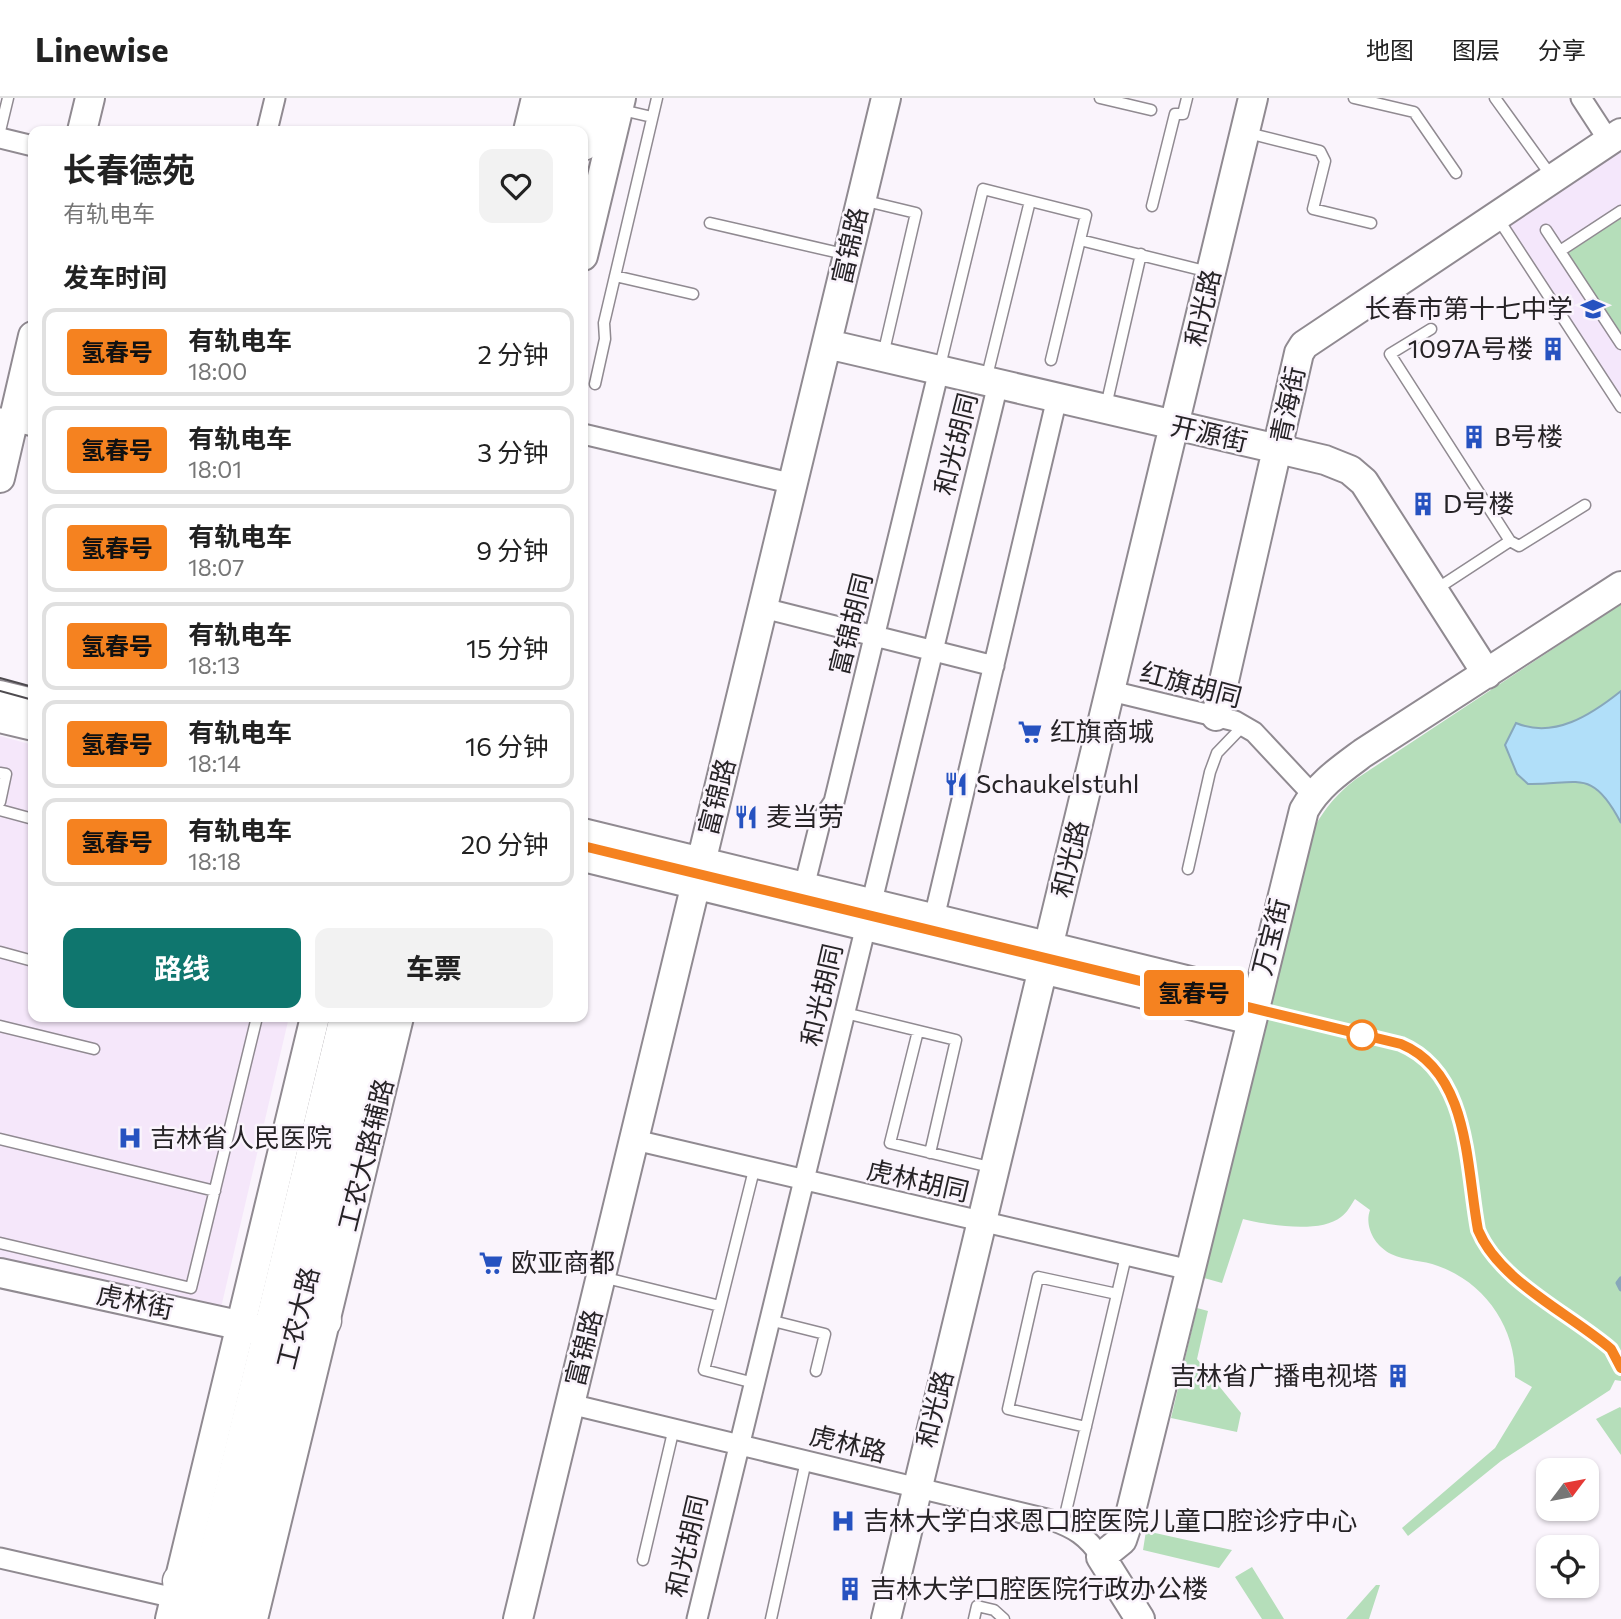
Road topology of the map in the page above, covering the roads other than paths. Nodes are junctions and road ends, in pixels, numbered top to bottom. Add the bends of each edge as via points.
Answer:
1 (8, 98) edge
2 (90, 98) edge
3 (275, 98) edge
4 (536, 98) edge
5 (565, 98) edge
6 (657, 98) edge
7 (886, 98) edge
8 (1100, 98) edge
9 (1186, 98) edge
10 (1253, 98) edge
11 (1357, 98) edge
12 (1495, 98) edge
13 (1581, 98) edge
14 (611, 102) edge
15 (1150, 110) dead end
16 (652, 117) junction
17 (83, 126) edge
18 (268, 126) edge
19 (528, 126) edge
20 (558, 126) edge
21 (0, 131) edge
22 (1245, 132) junction
23 (588, 136) edge
24 (1615, 137) edge
25 (0, 138) edge
26 (28, 145) edge
27 (1456, 173) dead end
28 (1553, 178) junction
29 (861, 200) junction
30 (1030, 201) junction
31 (1152, 206) dead end
32 (1621, 211) edge
33 (1496, 216) junction
34 (710, 223) dead end
35 (1371, 223) dead end
36 (588, 229) edge
37 (1546, 230) dead end
38 (1080, 240) junction
39 (1560, 251) junction
40 (1141, 254) junction
41 (848, 255) junction
42 (1212, 273) junction
43 (615, 276) junction
44 (693, 294) dead end
45 (1431, 329) dead end
46 (827, 344) junction
47 (1621, 344) edge
48 (883, 357) junction
49 (28, 360) edge
50 (1051, 360) dead end
51 (939, 370) junction
52 (992, 382) junction
53 (595, 384) dead end
54 (1057, 398) junction
55 (1621, 407) edge
56 (1105, 410) junction
57 (15, 421) edge
58 (1175, 426) junction
59 (588, 435) edge
60 (1279, 450) junction
61 (0, 478) edge
62 (794, 484) junction
63 (1585, 505) dead end
64 (1510, 541) junction
65 (1621, 586) edge
66 (1434, 590) junction
67 (763, 608) junction
68 (876, 637) junction
69 (931, 651) junction
70 (994, 666) junction
71 (1488, 674) junction
72 (1111, 691) junction
73 (0, 695) edge
74 (28, 702) edge
75 (1216, 716) junction
76 (0, 718) edge
77 (28, 725) edge
78 (1243, 726) junction
79 (0, 773) edge
80 (1312, 794) junction
81 (0, 802) edge
82 (0, 810) edge
83 (28, 818) edge
84 (588, 835) edge
85 (588, 858) edge
86 (1188, 869) dead end
87 (698, 874) junction
88 (804, 887) junction
89 (868, 915) junction
90 (934, 918) junction
91 (0, 953) edge
92 (1045, 958) junction
93 (28, 960) edge
94 (1253, 1008) junction
95 (845, 1013) junction
96 (256, 1022) edge
97 (314, 1022) edge
98 (345, 1022) edge
99 (370, 1022) edge
100 (398, 1022) edge
101 (0, 1026) edge
102 (918, 1031) junction
103 (94, 1049) dead end
104 (0, 1139) edge
105 (635, 1140) junction
106 (930, 1153) junction
107 (994, 1168) junction
108 (754, 1170) junction
109 (804, 1182) junction
110 (215, 1191) junction
111 (980, 1222) junction
112 (0, 1242) edge
113 (1126, 1256) junction
114 (1190, 1270) junction
115 (0, 1272) edge
116 (601, 1277) junction
117 (1117, 1294) junction
118 (720, 1306) junction
119 (769, 1320) junction
120 (325, 1321) junction
121 (267, 1335) junction
122 (816, 1371) dead end
123 (754, 1383) junction
124 (570, 1404) junction
125 (1086, 1427) junction
126 (674, 1428) junction
127 (738, 1445) junction
128 (806, 1461) junction
129 (916, 1488) junction
130 (1063, 1524) junction
131 (1101, 1557) junction
132 (0, 1558) edge
133 (643, 1560) dead end
134 (234, 1582) junction
135 (175, 1599) edge
136 (199, 1619) edge
137 (225, 1619) edge
138 (252, 1619) edge
139 (518, 1619) edge
140 (697, 1619) edge
141 (771, 1619) edge
142 (886, 1619) edge
143 (974, 1619) edge
144 (1004, 1619) edge
145 (1140, 1619) edge

1 - 21 lane
2 - 17 street
3 - 18 street
4 - 19 street
5 - 20 main road
6 - 16 lane
7 - 29 street, 富锦路
8 - 15 lane
9 - 31 lane via 1183,114 1175,114
10 - 22 street, 和光路
11 - 27 lane via 1414,112
12 - 28 lane
13 - 24 street
14 - 16 lane
14 - 23 main road
14 - 36 street
16 - 43 lane
22 - 35 lane via 1320,151 1325,161 1313,209
22 - 42 street, 和光路
24 - 28 street, 青海街
25 - 26 street
28 - 33 street, 青海街
29 - 41 street, 富锦路
29 - 48 lane via 916,213
30 - 38 lane via 1086,215
30 - 51 lane via 983,189
30 - 52 lane
32 - 39 lane
33 - 55 lane
33 - 60 street, 青海街 via 1304,345
34 - 41 lane
37 - 39 lane
38 - 40 lane
38 - 50 lane
39 - 47 lane
40 - 42 lane
40 - 56 lane
41 - 46 street, 富锦路
42 - 58 street, 和光路
43 - 44 lane
43 - 53 lane
45 - 64 lane via 1390,354
46 - 48 street, 开源街
46 - 62 street, 富锦路
48 - 51 street, 开源街
49 - 57 street
51 - 52 street, 开源街
51 - 68 street, 富锦胡同
52 - 54 street, 开源街
52 - 69 street, 和光胡同
54 - 56 street, 开源街
54 - 70 street
56 - 58 street, 开源街
57 - 61 street
58 - 60 street, 开源街
58 - 72 street, 和光路
59 - 62 street
60 - 66 street, 开源街 via 1325,460 1350,470 1364,482
60 - 75 street, 青海街
62 - 67 street, 富锦路
63 - 64 lane via 1519,546
64 - 66 lane
65 - 71 street, 万宝街
66 - 71 street, 开源街
67 - 68 street
67 - 87 street, 富锦路
68 - 69 street
68 - 88 street, 富锦胡同 via 834,802 820,823
69 - 70 street
69 - 89 street, 和光胡同
70 - 90 street
71 - 80 street, 万宝街 via 1363,753
72 - 75 street, 红旗胡同
72 - 92 street, 和光路
73 - 74 street
75 - 78 street, 红旗胡同
76 - 77 street
78 - 80 street, 红旗胡同
78 - 86 lane via 1217,753
79 - 81 lane via 6,774
80 - 94 street, 万宝街 via 1298,826
82 - 83 lane
84 - 87 street
85 - 87 street
87 - 88 street
87 - 89 street
87 - 105 street, 富锦路
88 - 89 street
89 - 90 street
89 - 92 street
89 - 95 street, 和光胡同
90 - 92 street
91 - 93 lane
92 - 94 street
92 - 107 street, 和光路
94 - 114 street, 万宝街
95 - 102 lane
95 - 109 street, 和光胡同
96 - 110 lane
97 - 121 street
98 - 121 main road, 工农大路
99 - 121 main road, 工农大路
100 - 120 street, 工农大路辅路
101 - 103 lane
102 - 106 lane via 956,1040
102 - 106 lane via 890,1143
104 - 110 lane
105 - 108 street, 虎林胡同
105 - 116 street, 富锦路
106 - 107 lane
107 - 111 street, 和光路
108 - 109 street, 虎林胡同
108 - 118 lane
109 - 111 street, 虎林胡同
109 - 119 street, 和光胡同
110 - 112 lane via 191,1288
111 - 113 street, 虎林胡同
111 - 129 street, 和光路
113 - 114 street, 虎林胡同
113 - 117 lane
114 - 131 street, 万宝街 via 1125,1531 1122,1540
115 - 121 street, 虎林街
116 - 118 lane
116 - 124 street, 富锦路
117 - 125 lane
117 - 125 lane via 1038,1277 1009,1409
118 - 123 lane via 704,1370
119 - 122 lane via 825,1335
119 - 123 street, 和光胡同
120 - 121 main road
120 - 138 street, 工农大路辅路
121 - 134 main road, 工农大路
121 - 135 street
121 - 136 main road, 工农大路
123 - 127 street, 和光胡同
124 - 126 street, 虎林路
124 - 139 street, 富锦路
125 - 130 lane
126 - 127 street, 虎林路
126 - 133 lane
127 - 128 street, 虎林路
127 - 140 street, 和光胡同
128 - 129 street, 虎林路
128 - 141 lane
129 - 130 street, 虎林路
129 - 142 street, 和光路
130 - 131 street, 虎林路 via 1091,1541
131 - 145 street
132 - 135 street
134 - 137 main road, 工农大路
134 - 138 main road
135 - 136 main road
143 - 144 lane via 977,1606 994,1610

